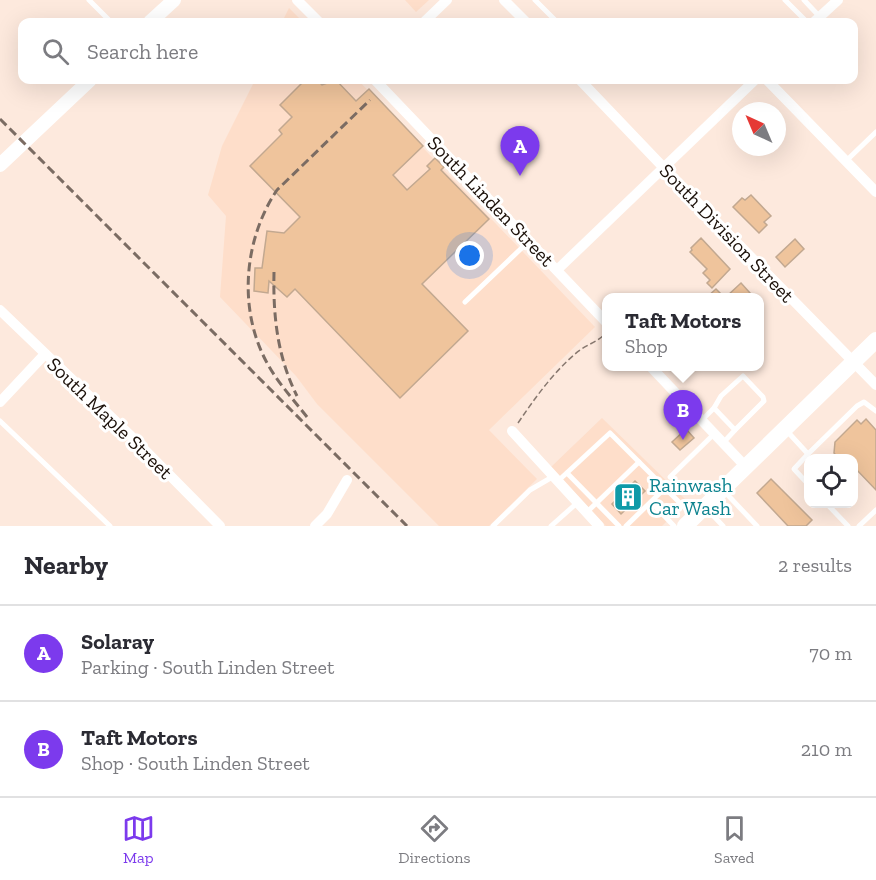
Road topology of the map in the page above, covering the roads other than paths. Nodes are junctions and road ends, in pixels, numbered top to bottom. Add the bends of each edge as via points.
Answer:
1 (89, 0) edge
2 (174, 0) edge
3 (297, 0) edge
4 (447, 0) edge
5 (504, 0) edge
6 (535, 0) edge
7 (785, 0) edge
8 (804, 0) edge
9 (838, 0) edge
10 (107, 18) edge
11 (154, 18) edge
12 (313, 18) edge
13 (428, 18) edge
14 (522, 18) edge
15 (553, 18) edge
16 (803, 18) edge
17 (816, 18) edge
18 (819, 18) edge
19 (86, 84) edge
20 (379, 84) edge
21 (584, 84) edge
22 (751, 84) edge
23 (771, 84) edge
24 (876, 132) edge
25 (846, 161) junction
26 (0, 165) edge
27 (664, 168) junction
28 (876, 192) edge
29 (529, 241) junction
30 (557, 270) junction
31 (465, 302) dead end
32 (0, 310) edge
33 (602, 318) edge
34 (876, 340) edge
35 (45, 354) junction
36 (852, 363) junction
37 (655, 371) edge
38 (876, 386) edge
39 (0, 402) edge
40 (714, 408) junction
41 (876, 412) edge
42 (702, 420) junction
43 (0, 421) edge
44 (785, 429) junction
45 (735, 430) junction
46 (512, 431) road end
47 (714, 434) junction
48 (723, 443) junction
49 (808, 454) joint
50 (804, 458) edge
51 (639, 462) junction
52 (746, 467) junction
53 (567, 473) junction
54 (670, 477) dead end
55 (556, 479) junction
56 (348, 480) dead end
57 (804, 480) edge
58 (665, 488) junction
59 (723, 489) junction
60 (597, 502) junction
61 (651, 502) junction
62 (577, 503) junction
63 (830, 508) edge
64 (876, 510) edge
65 (586, 513) junction
66 (691, 520) edge
67 (110, 526) edge
68 (220, 526) edge
69 (315, 526) edge
70 (493, 526) edge
71 (550, 526) edge
72 (599, 526) edge
73 (619, 526) edge
74 (626, 526) edge
75 (674, 526) edge
76 (723, 526) edge
77 (757, 526) edge
78 (848, 526) edge
79 (860, 526) edge

1 - 10 lane
2 - 11 street
3 - 12 street
4 - 13 street
5 - 14 street
6 - 15 lane
7 - 16 lane
8 - 17 lane
9 - 18 street
19 - 26 street
20 - 29 street, South Linden Street
21 - 27 street, South Division Street
22 - 27 street
23 - 25 street
24 - 25 lane
25 - 28 street
27 - 30 street
27 - 36 street, South Division Street
29 - 30 street, South Linden Street
29 - 31 lane
30 - 33 street, South Linden Street
32 - 35 street, South Maple Street
34 - 36 main road
35 - 39 street
35 - 68 street, South Maple Street
36 - 38 street, South Division Street
36 - 44 main road
37 - 42 street
40 - 42 lane
40 - 45 lane
40 - 45 lane via 743,376 764,401
41 - 49 lane via 864,402 857,406
42 - 47 street
43 - 67 lane
44 - 49 lane
44 - 52 main road
45 - 48 lane
46 - 55 street
47 - 48 street
47 - 54 lane
48 - 52 street
50 - 57 lane via 794,469
51 - 53 lane via 610,433
51 - 58 lane
51 - 60 lane
52 - 59 main road
53 - 55 lane
53 - 60 lane
55 - 62 street
55 - 70 lane via 530,490
56 - 69 street
58 - 61 lane
58 - 66 lane
59 - 66 main road
59 - 77 lane
60 - 65 lane
60 - 73 lane
61 - 74 lane
61 - 75 lane
62 - 65 street
62 - 71 lane
63 - 78 lane
64 - 79 lane
65 - 72 street
66 - 76 lane

